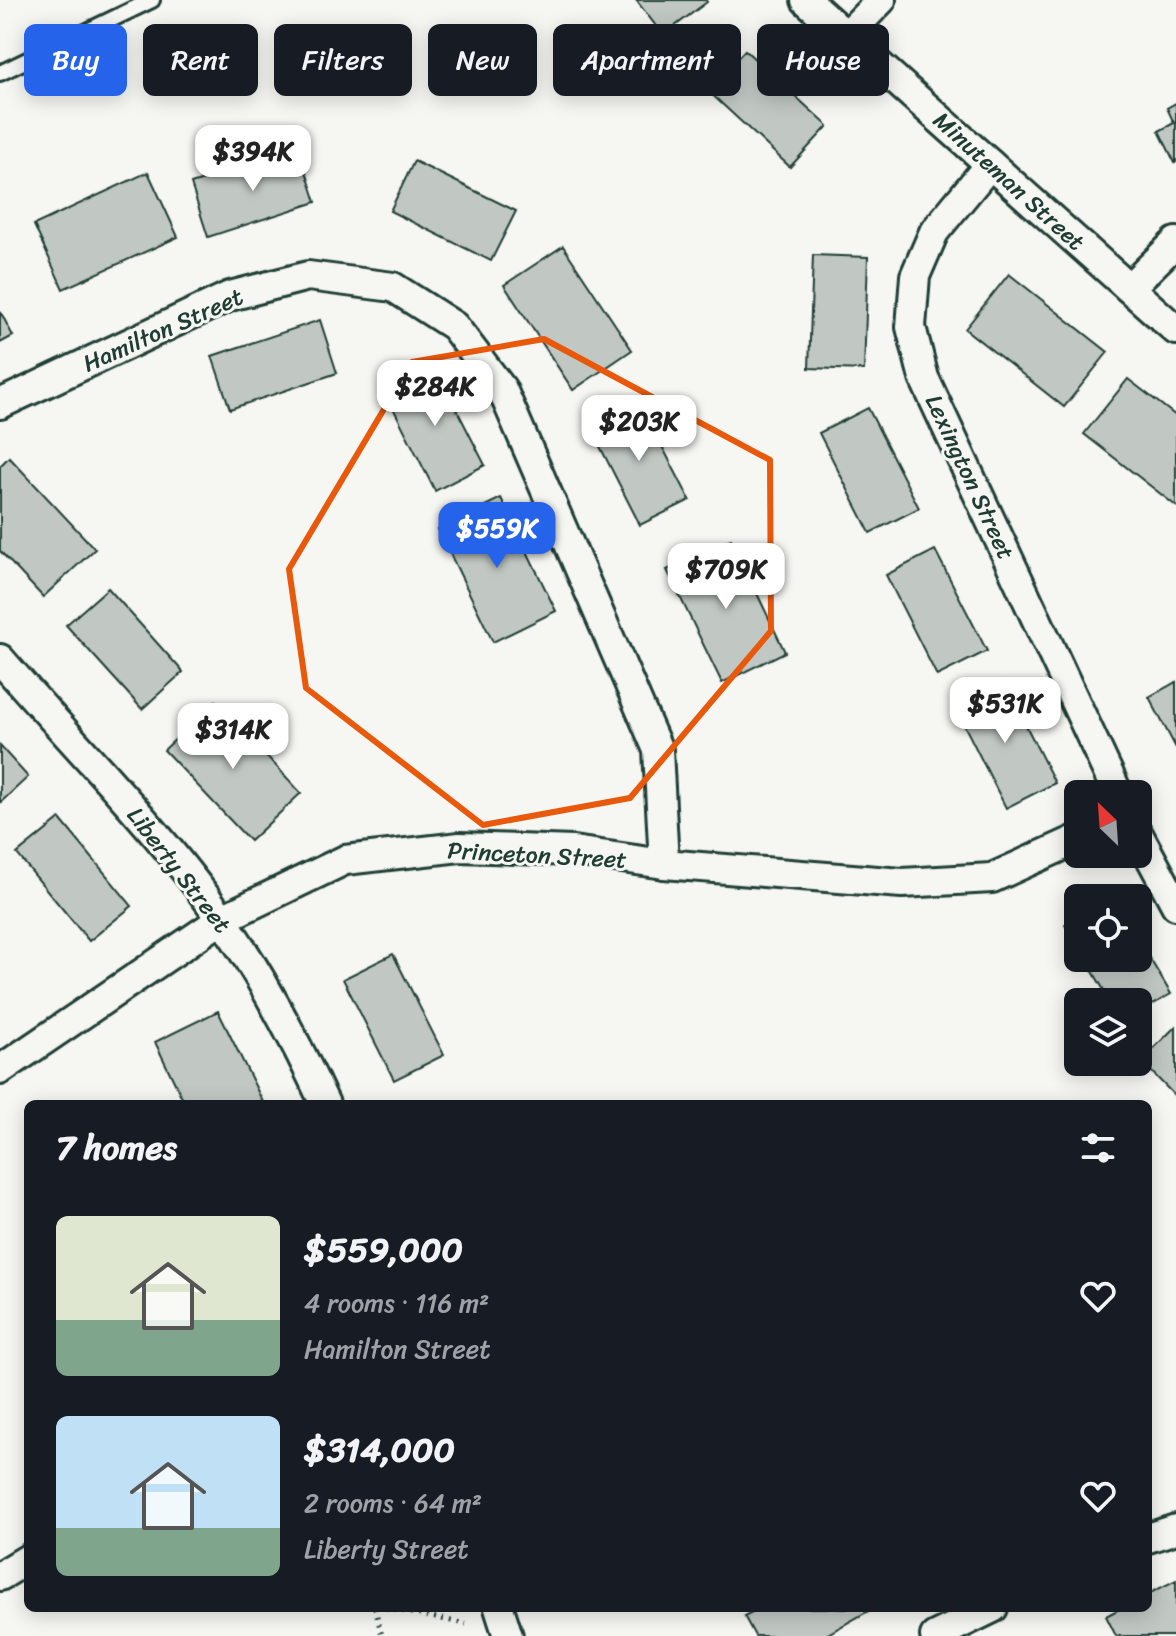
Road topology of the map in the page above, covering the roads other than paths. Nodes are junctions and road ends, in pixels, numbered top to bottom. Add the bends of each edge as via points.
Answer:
1 (152, 0) edge
2 (806, 0) edge
3 (881, 0) edge
4 (833, 24) edge
5 (858, 24) edge
6 (0, 73) edge
7 (889, 74) edge
8 (990, 164) junction
9 (1176, 242) edge
10 (1129, 288) junction
11 (1176, 330) edge
12 (0, 404) edge
13 (0, 659) edge
14 (1111, 780) edge
15 (1064, 845) edge
16 (1152, 860) edge
17 (664, 864) junction
18 (1176, 905) edge
19 (222, 919) junction
20 (0, 1070) edge
21 (323, 1100) edge
22 (1176, 1529) edge
23 (1152, 1537) edge
24 (24, 1561) edge
25 (0, 1576) edge
26 (500, 1612) edge
27 (985, 1612) edge
28 (508, 1636) edge
29 (935, 1636) edge

1 - 6 lane
2 - 4 street, Minuteman Street
3 - 5 street
7 - 8 street, Minuteman Street
8 - 10 street, Minuteman Street
8 - 14 street, Lexington Street via 934,232 915,276 911,327 924,378
9 - 10 street
10 - 11 street, Minuteman Street
12 - 17 street, Hamilton Street via 230,296 308,276 393,287 454,326 502,389 658,750
13 - 19 street, Liberty Street
15 - 17 street, Princeton Street via 992,878 902,883
16 - 18 street
17 - 19 street, Princeton Street via 573,851 460,847 345,860
19 - 20 street, Princeton Street
19 - 21 street, Liberty Street
22 - 23 street
24 - 25 street
26 - 28 street
27 - 29 street

